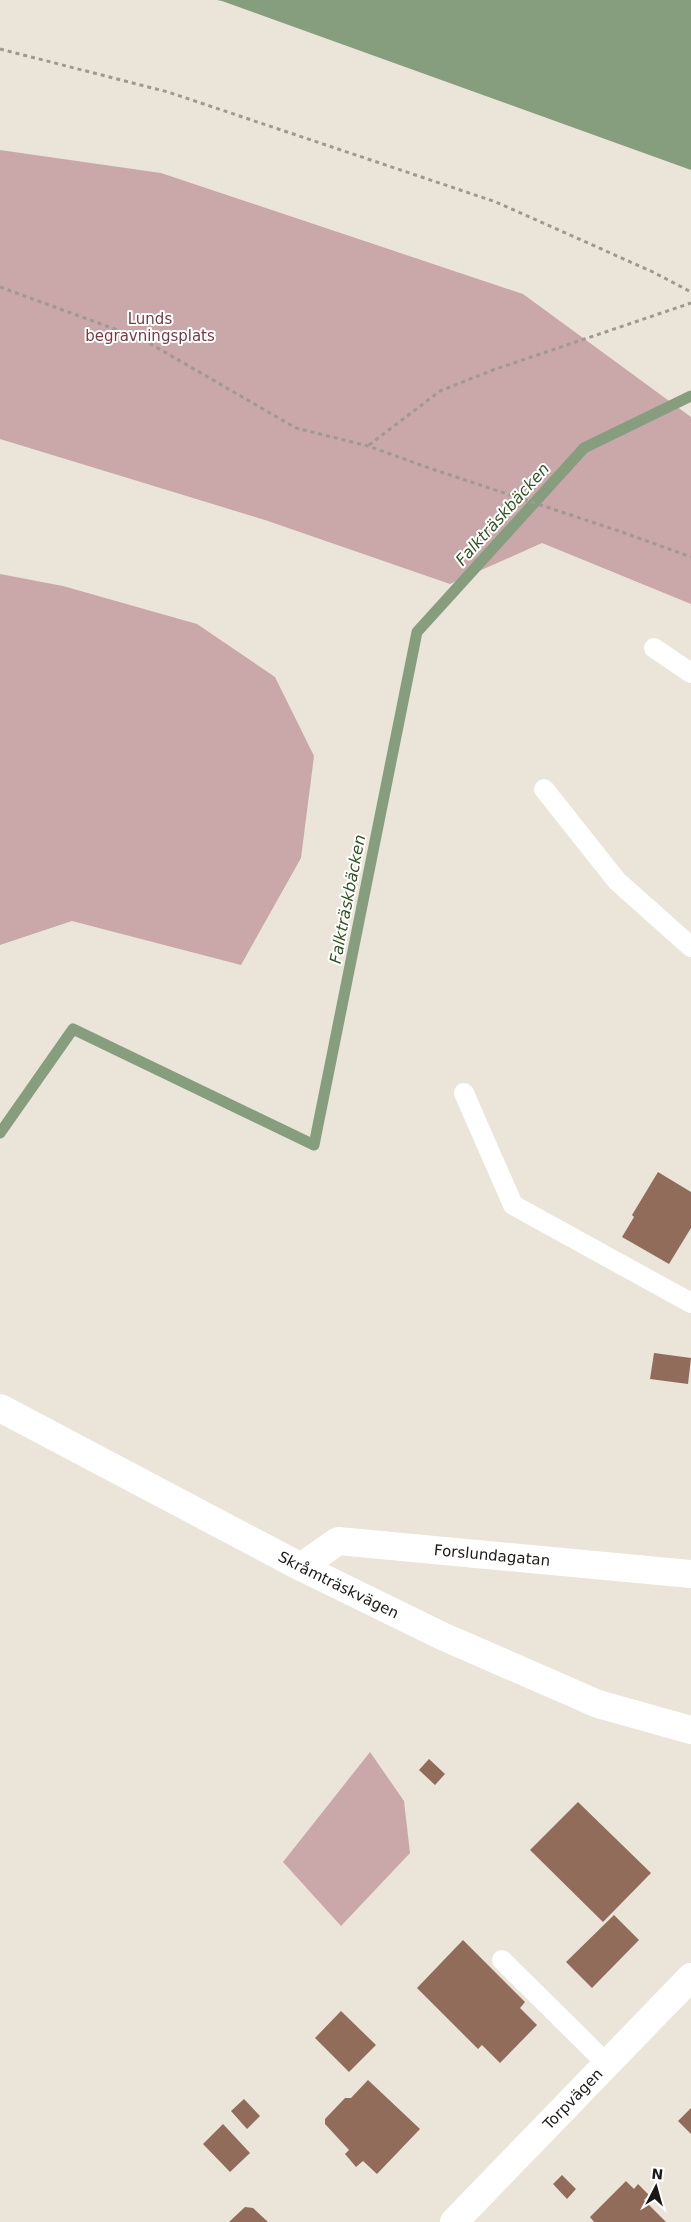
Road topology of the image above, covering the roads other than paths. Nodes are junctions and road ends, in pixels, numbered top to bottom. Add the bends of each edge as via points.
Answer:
1 (654, 648) dead end
2 (691, 673) edge
3 (544, 790) dead end
4 (691, 947) edge
5 (464, 1093) dead end
6 (691, 1303) edge
7 (0, 1408) edge
8 (301, 1567) junction
9 (691, 1574) edge
10 (691, 1730) edge
11 (502, 1960) dead end
12 (691, 1977) edge
13 (607, 2064) junction
14 (454, 2222) edge

1 - 2 lane
3 - 4 lane via 617,881
5 - 6 lane via 514,1204
7 - 8 main road, Skråmträskvägen
8 - 9 main road, Forslundagatan via 338,1541
8 - 10 main road, Skråmträskvägen via 442,1636 598,1704
11 - 13 lane
12 - 13 main road, Torpvägen
13 - 14 main road, Torpvägen

